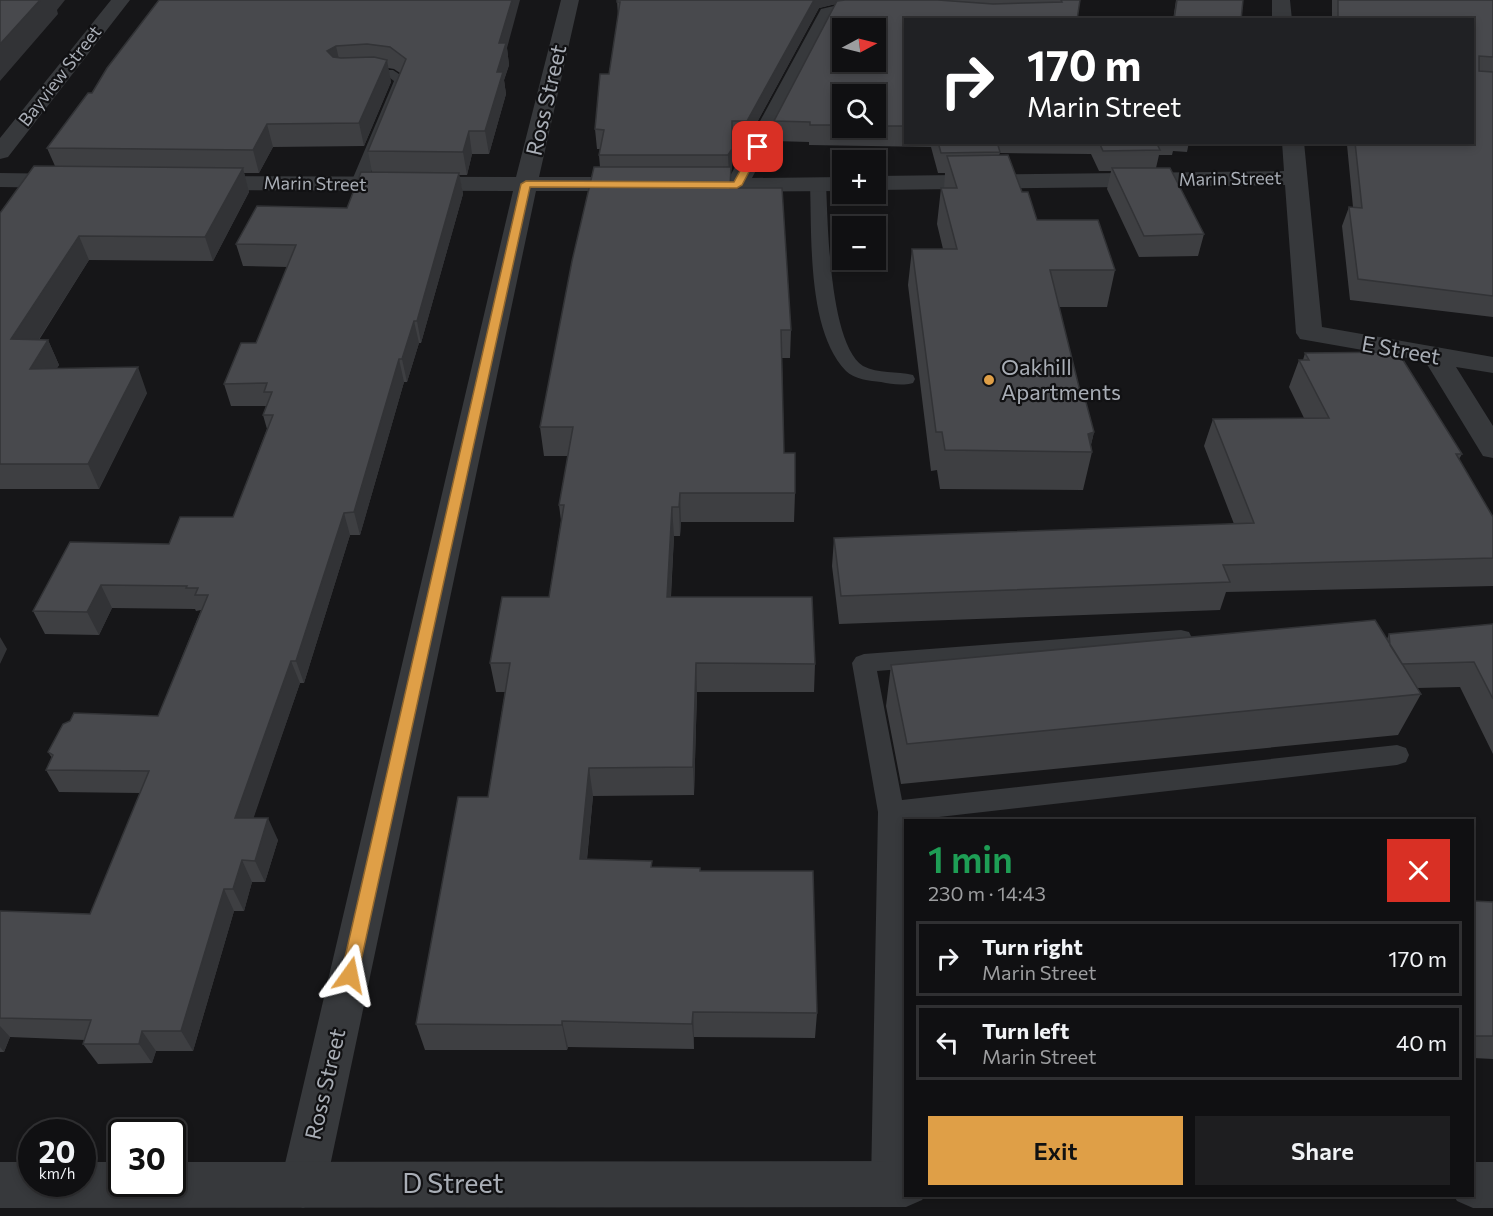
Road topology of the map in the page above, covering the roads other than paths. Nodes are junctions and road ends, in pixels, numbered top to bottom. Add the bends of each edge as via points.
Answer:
1 (121, 0) edge
2 (570, 0) edge
3 (1281, 0) edge
4 (888, 6) edge
5 (1282, 18) edge
6 (341, 74) edge
7 (1293, 144) edge
8 (0, 152) edge
9 (1297, 178) junction
10 (0, 180) edge
11 (84, 181) edge
12 (179, 182) edge
13 (832, 183) edge
14 (886, 183) edge
15 (526, 184) junction
16 (818, 184) junction
17 (358, 185) junction
18 (737, 185) junction
19 (1436, 357) junction
20 (1493, 365) edge
21 (906, 379) dead end
22 (1493, 449) edge
23 (1207, 636) edge
24 (1397, 755) dead end
25 (891, 812) junction
26 (897, 1184) edge
27 (0, 1185) edge
28 (303, 1185) junction
29 (1474, 1185) edge
30 (1493, 1185) edge

1 - 8 street, Bayview Street
2 - 15 street, Ross Street
3 - 5 street
4 - 18 street via 860,6 828,14
6 - 17 lane via 388,74 401,80
7 - 9 street
9 - 14 street, Marin Street
9 - 19 street, E Street via 1309,333
10 - 11 street
12 - 17 street, Marin Street
13 - 16 street, Marin Street
15 - 17 street, Marin Street
15 - 18 street, Marin Street
15 - 28 street, Ross Street
16 - 18 street, Marin Street
16 - 21 lane via 820,250 830,316 840,348 854,368 876,376
19 - 20 street, E Street
19 - 22 street
23 - 25 lane via 864,663
24 - 25 lane
25 - 26 lane
26 - 28 street, D Street
27 - 28 street, D Street
29 - 30 street

